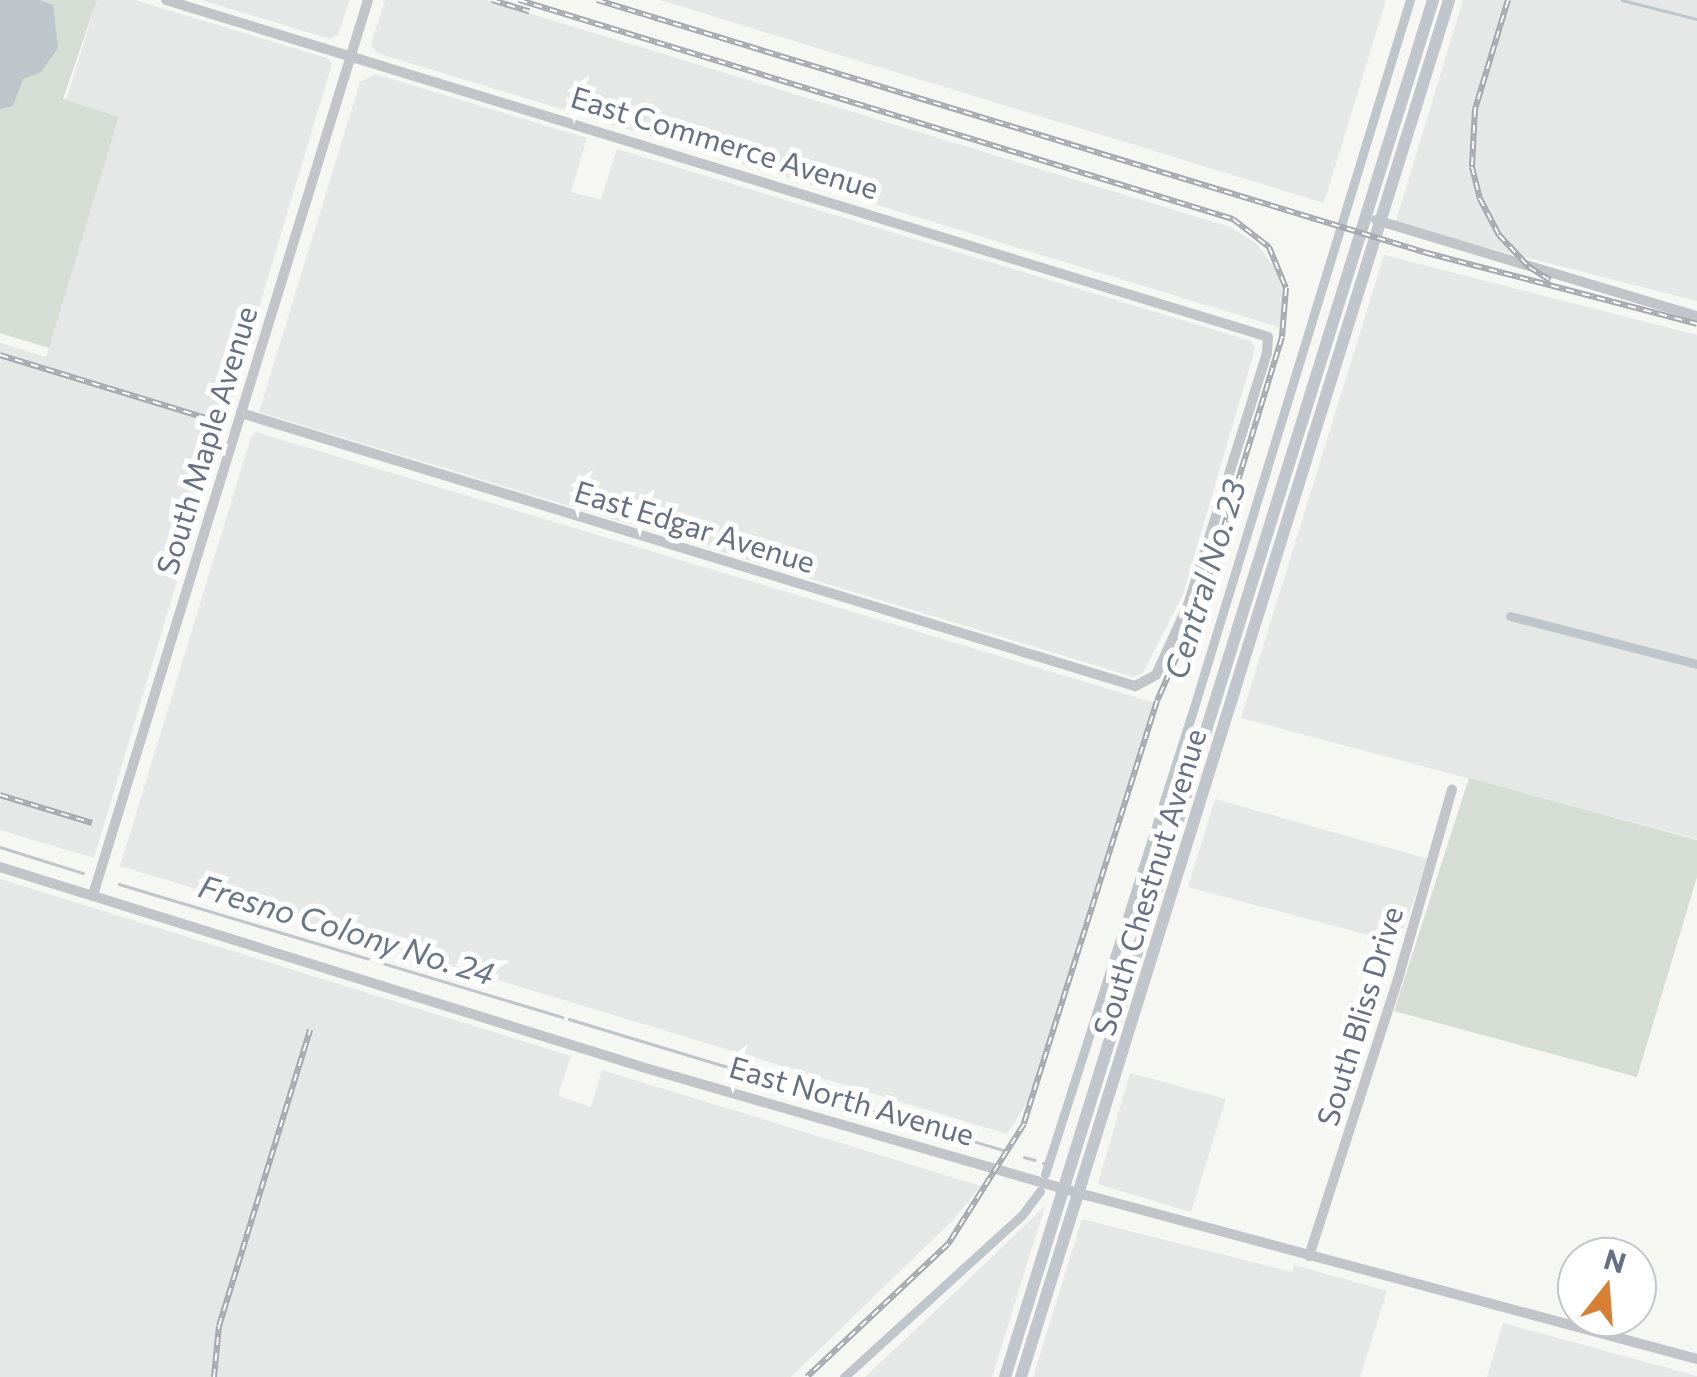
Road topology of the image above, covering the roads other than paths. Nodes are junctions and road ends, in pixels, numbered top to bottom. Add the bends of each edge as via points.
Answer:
1 (166, 0) edge
2 (368, 0) edge
3 (1433, 0) edge
4 (1449, 0) edge
5 (352, 53) junction
6 (1366, 217) junction
7 (1380, 222) junction
8 (1697, 316) edge
9 (241, 413) junction
10 (1135, 686) joint
11 (1212, 711) junction
12 (1227, 715) junction
13 (1452, 790) dead end
14 (0, 866) edge
15 (94, 895) junction
16 (1058, 1187) junction
17 (1079, 1193) junction
18 (1309, 1256) junction
19 (1697, 1359) edge
20 (1005, 1377) edge
21 (1021, 1377) edge

1 - 5 street, East Commerce Avenue
2 - 5 street, South Maple Avenue
3 - 6 main road, South Chestnut Avenue
4 - 7 main road, South Chestnut Avenue
5 - 9 street, South Maple Avenue
5 - 10 street, East Commerce Avenue via 1268,337 1188,605 1156,675
6 - 7 street
6 - 11 main road, South Chestnut Avenue
7 - 8 street
7 - 12 main road, South Chestnut Avenue
9 - 10 street, East Edgar Avenue
9 - 15 street, South Maple Avenue
11 - 12 main road
11 - 16 main road, South Chestnut Avenue
12 - 17 main road, South Chestnut Avenue
13 - 18 street, South Bliss Drive
14 - 15 street, East North Avenue
15 - 16 street, East North Avenue via 587,1050
16 - 17 street, East North Avenue
16 - 20 main road, South Chestnut Avenue
17 - 18 street, East North Avenue
17 - 21 main road, South Chestnut Avenue
18 - 19 street, East North Avenue

